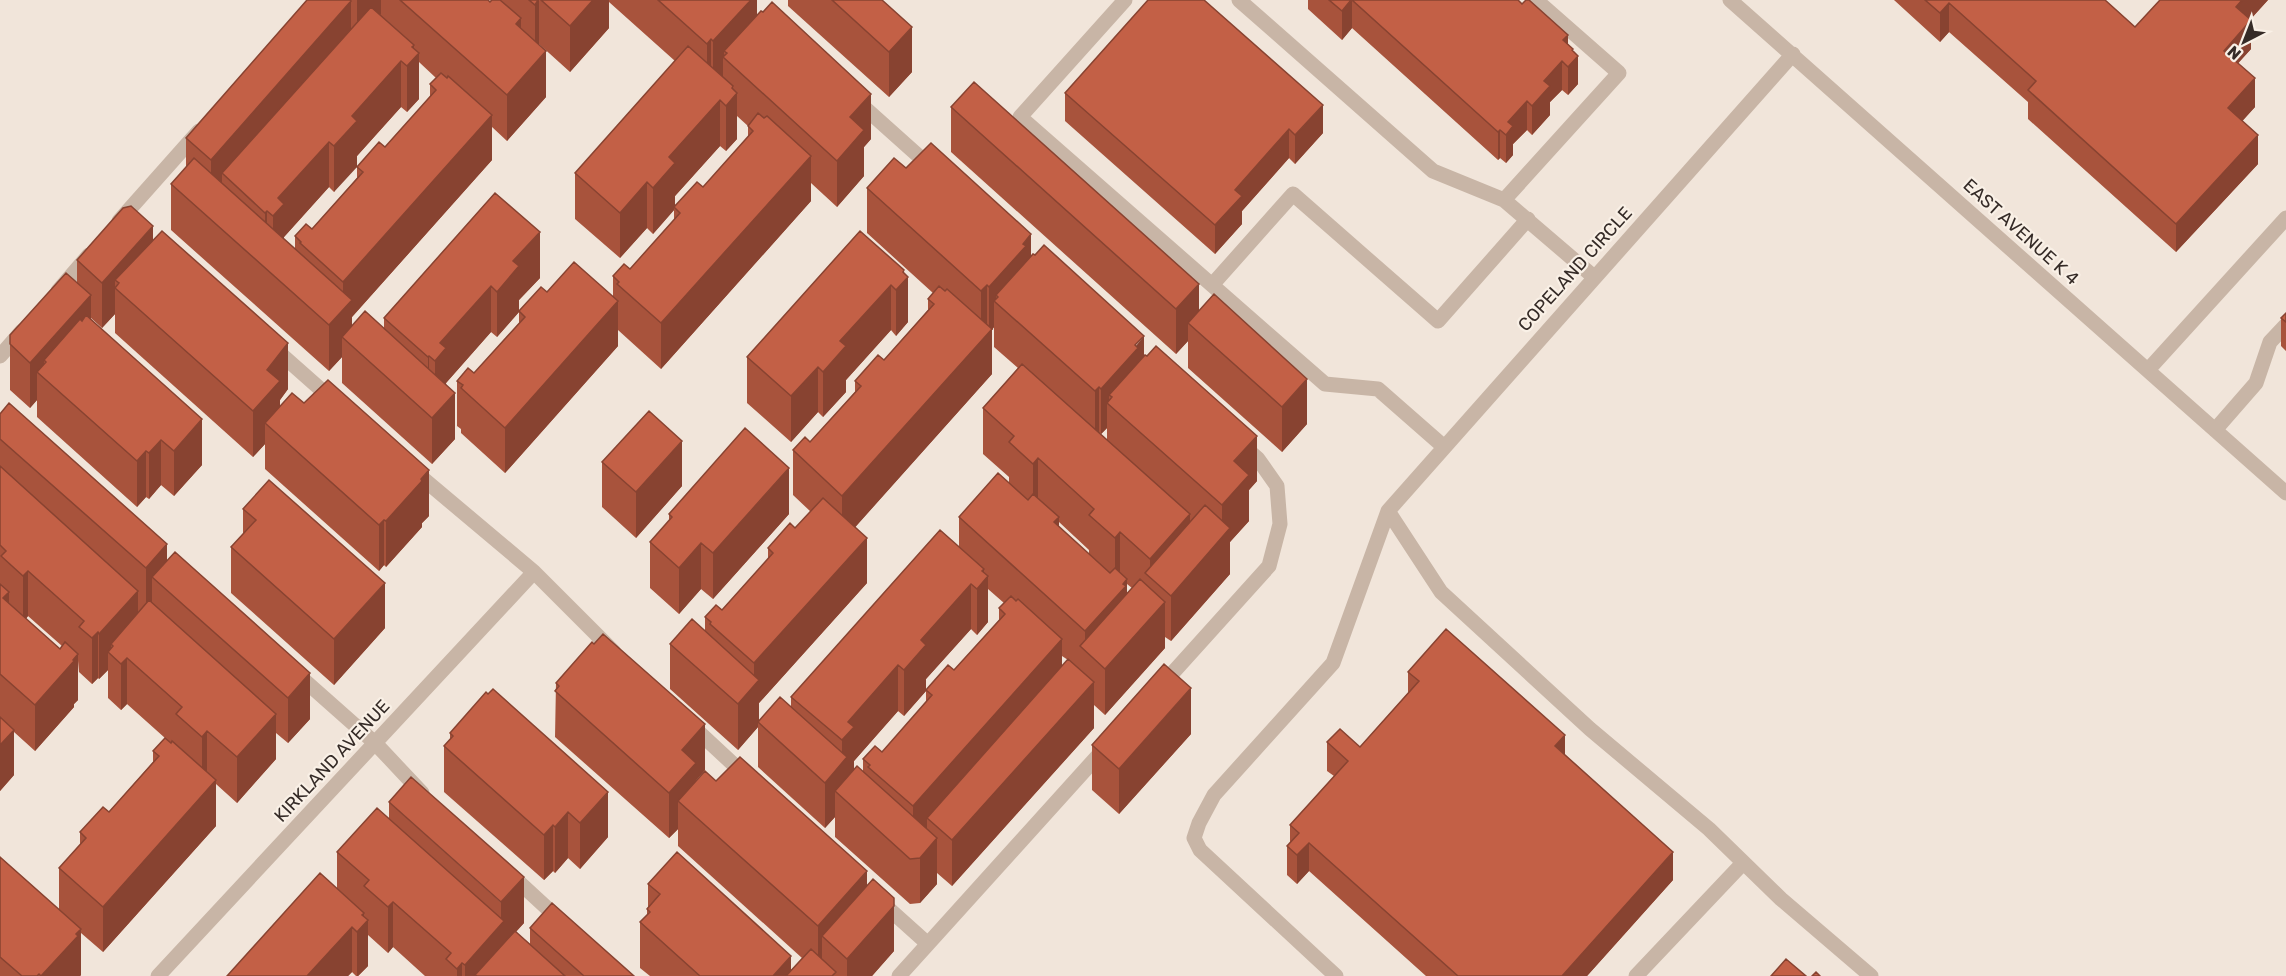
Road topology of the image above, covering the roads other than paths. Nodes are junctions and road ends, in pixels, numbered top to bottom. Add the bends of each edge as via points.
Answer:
1 (1125, 0) edge
2 (1239, 0) edge
3 (1536, 0) edge
4 (1734, 1) edge
5 (1793, 54) junction
6 (842, 87) edge
7 (209, 121) edge
8 (948, 182) edge
9 (1504, 200) junction
10 (2286, 218) edge
11 (1528, 219) junction
12 (1594, 277) junction
13 (1212, 285) junction
14 (47, 303) edge
15 (31, 321) edge
16 (2286, 325) edge
17 (265, 340) edge
18 (0, 356) edge
19 (2148, 370) junction
20 (344, 410) edge
21 (2215, 430) junction
22 (1231, 435) edge
23 (1443, 446) junction
24 (406, 465) edge
25 (2286, 493) edge
26 (1388, 511) junction
27 (534, 572) junction
28 (281, 659) edge
29 (624, 663) edge
30 (1150, 698) edge
31 (676, 711) edge
32 (1110, 742) edge
33 (375, 743) junction
34 (754, 783) edge
35 (433, 803) edge
36 (1743, 863) junction
37 (501, 866) edge
38 (867, 888) edge
39 (570, 929) edge
40 (928, 944) junction
41 (158, 976) edge
42 (899, 976) edge
43 (1336, 976) edge
44 (1636, 976) edge
45 (1871, 976) edge

1 - 13 street via 1020,117
2 - 9 street via 1433,171
3 - 9 street via 1618,73
4 - 5 street, EAST AVENUE K 4
5 - 12 street, COPELAND CIRCLE
5 - 19 street, EAST AVENUE K 4
6 - 8 street
7 - 14 street via 129,219 105,237
9 - 11 street
10 - 19 street
11 - 12 street
11 - 13 street via 1438,321 1293,194
12 - 23 street, COPELAND CIRCLE
13 - 23 street via 1325,384 1378,390
15 - 18 street
16 - 21 street via 2270,342 2256,383
17 - 20 street
19 - 21 street, EAST AVENUE K 4
21 - 25 street, EAST AVENUE K 4
22 - 30 street via 1257,459 1277,486 1280,524 1269,566
23 - 26 street, COPELAND CIRCLE
24 - 27 street
26 - 36 street via 1440,592
26 - 43 street via 1333,663 1214,795 1194,838 1200,850
27 - 29 street
27 - 33 street, KIRKLAND AVENUE
28 - 33 street
31 - 34 street
32 - 40 street
33 - 35 street
33 - 41 street, KIRKLAND AVENUE
36 - 44 street
36 - 45 street
37 - 39 street
38 - 40 street
40 - 42 street

